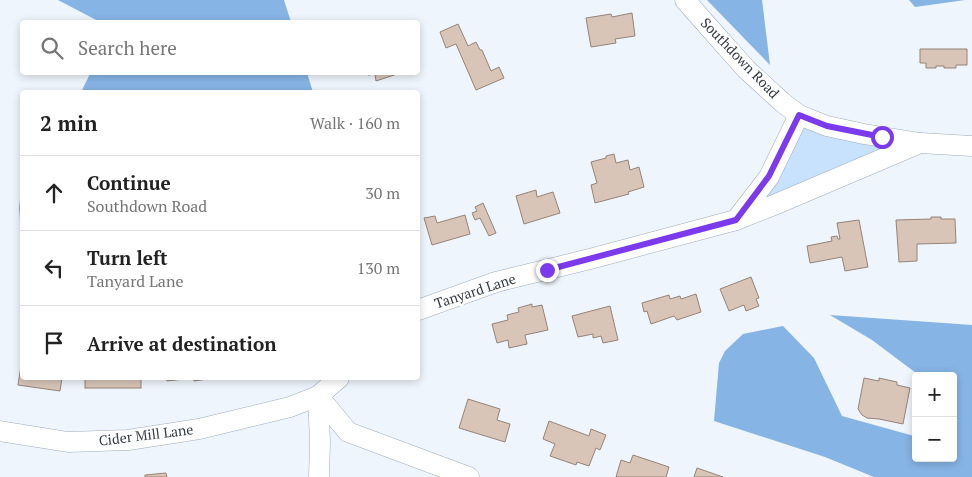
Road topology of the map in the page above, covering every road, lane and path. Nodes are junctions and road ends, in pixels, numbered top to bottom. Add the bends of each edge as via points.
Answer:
1 (686, 0) edge
2 (799, 115) junction
3 (920, 143) junction
4 (972, 146) edge
5 (736, 220) junction
6 (420, 309) edge
7 (337, 380) edge
8 (318, 396) junction
9 (0, 431) edge
10 (319, 477) edge
11 (469, 477) edge

1 - 2 street, Southdown Road via 746,69
2 - 3 street, Southdown Road via 827,126
2 - 5 street via 769,176
3 - 4 street, Southdown Road
3 - 5 street, Tanyard Lane
5 - 6 street, Tanyard Lane via 496,282
7 - 8 street
8 - 9 street, Cider Mill Lane via 290,407 199,429 128,440 68,442
8 - 10 street
8 - 11 street via 348,432

